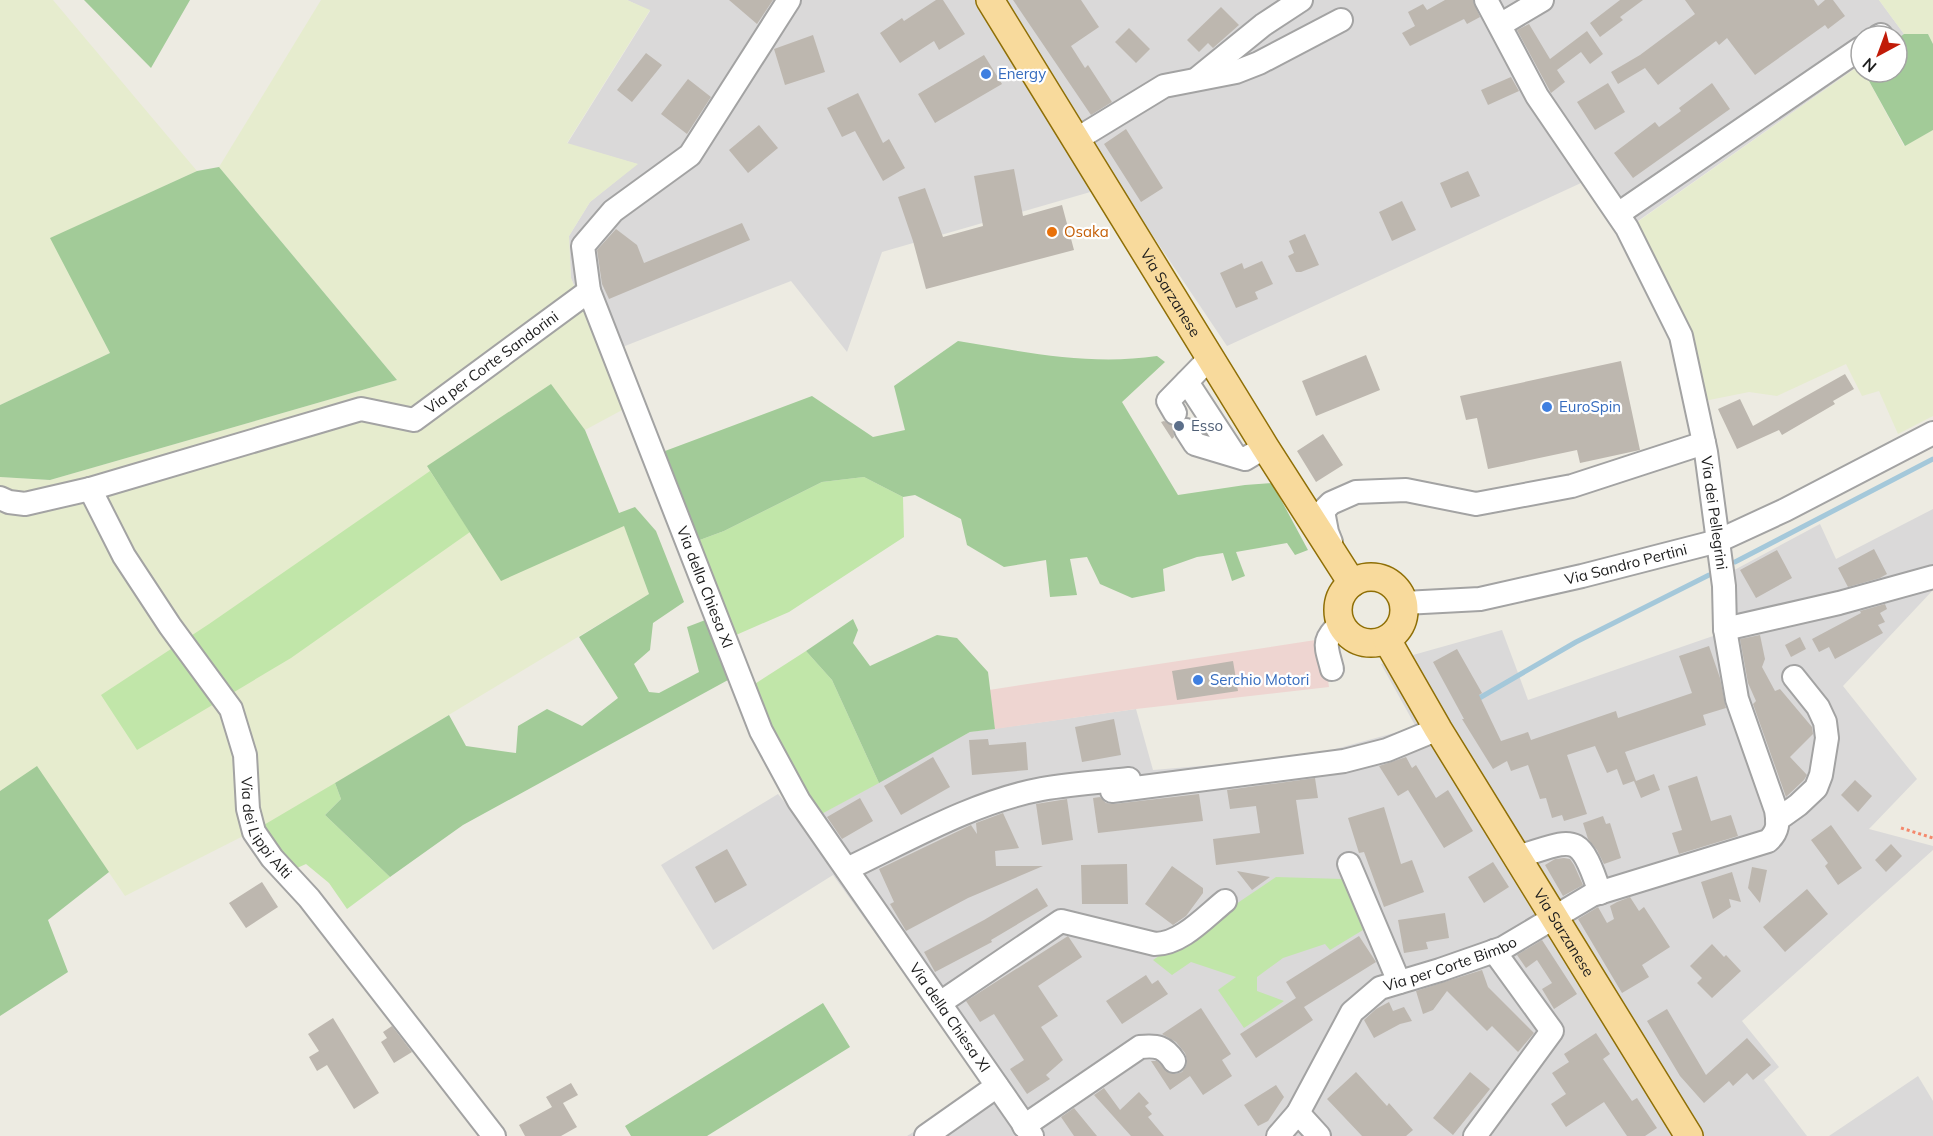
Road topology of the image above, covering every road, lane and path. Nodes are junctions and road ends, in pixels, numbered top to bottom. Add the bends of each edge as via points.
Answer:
1 (789, 0) edge
2 (990, 0) edge
3 (1301, 0) edge
4 (1486, 0) edge
5 (1542, 0) edge
6 (1341, 20) dead end
7 (1500, 26) junction
8 (1849, 56) edge
9 (1195, 80) junction
10 (1077, 139) junction
11 (1618, 214) junction
12 (589, 291) junction
13 (1210, 358) junction
14 (1187, 382) junction
15 (1933, 434) edge
16 (1704, 443) junction
17 (1265, 447) junction
18 (1234, 454) junction
19 (90, 489) junction
20 (0, 498) edge
21 (1718, 541) junction
22 (1346, 574) junction
23 (1933, 577) edge
24 (1404, 603) junction
25 (1341, 623) junction
26 (1725, 629) junction
27 (1387, 640) junction
28 (1332, 669) dead end
29 (1794, 677) dead end
30 (1438, 729) junction
31 (1133, 778) dead end
32 (1112, 791) dead end
33 (1777, 820) junction
34 (1901, 828) dead end
35 (1933, 838) edge
36 (1517, 857) junction
37 (1349, 864) dead end
38 (847, 869) junction
39 (1600, 893) junction
40 (1225, 902) dead end
41 (1553, 917) junction
42 (1494, 951) junction
43 (1399, 982) junction
44 (940, 1003) junction
45 (1174, 1061) dead end
46 (997, 1086) junction
47 (1298, 1113) junction
48 (1028, 1131) edge
49 (1682, 1133) edge
50 (494, 1136) edge
51 (926, 1136) edge
52 (1278, 1136) edge
53 (1319, 1136) edge
54 (1475, 1136) edge

1 - 12 street via 690,155 613,211 584,246
2 - 10 main road, Via Sarzanese
3 - 9 street
4 - 7 street, Via dei Pellegrini
5 - 7 street
6 - 9 street via 1259,63
7 - 11 street, Via dei Pellegrini via 1538,96
8 - 11 street
9 - 10 street via 1164,86
10 - 13 main road, Via Sarzanese
11 - 16 street, Via dei Pellegrini via 1681,336
12 - 19 street, Via per Corte Sandorini via 414,420 361,409
12 - 38 street, Via della Chiesa XI via 761,731 799,801
13 - 14 street
13 - 17 main road, Via Sarzanese
14 - 18 street
14 - 18 street via 1168,401 1195,444
15 - 21 street, Via Sandro Pertini
16 - 21 street, Via dei Pellegrini
16 - 22 street via 1572,486 1476,504 1406,490 1356,492 1323,511 1327,532
17 - 18 street via 1245,459
17 - 22 main road, Via Sarzanese
19 - 20 street, Via per Corte Sandorini via 25,504
19 - 50 street, Via dei Lippi Alti via 124,556 231,709 245,755 248,808 254,832
21 - 24 street, Via Sandro Pertini via 1480,599
21 - 26 street, Via dei Pellegrini
22 - 24 main road via 1384,579 1400,593
22 - 25 main road via 1339,601
23 - 26 street
24 - 27 main road via 1402,624
25 - 27 main road via 1355,639 1366,643
25 - 28 street via 1329,633 1326,642
26 - 33 street, Via dei Pellegrini via 1737,699
27 - 30 main road, Via Sarzanese
29 - 33 street via 1818,707 1827,738 1816,788
30 - 32 street via 1387,750 1344,761
30 - 36 main road, Via Sarzanese
31 - 38 street via 1041,790 993,804
33 - 39 street via 1776,833 1768,841
34 - 35 path
36 - 39 street via 1576,844 1586,855
36 - 41 main road, Via Sarzanese
37 - 43 street
38 - 44 street, Via della Chiesa XI
39 - 41 street
40 - 44 street via 1166,944 1061,921
41 - 42 street, Via per Corte Bimbo
41 - 49 main road, Via Sarzanese
42 - 43 street, Via per Corte Bimbo
42 - 54 street via 1552,1031
43 - 47 street, Via per Corte Bimbo via 1380,988 1352,1012
44 - 46 street, Via della Chiesa XI
45 - 48 street via 1163,1048 1140,1047
46 - 48 street, Via della Chiesa XI
46 - 51 street
47 - 52 street, Via per Corte Bimbo
47 - 53 street

